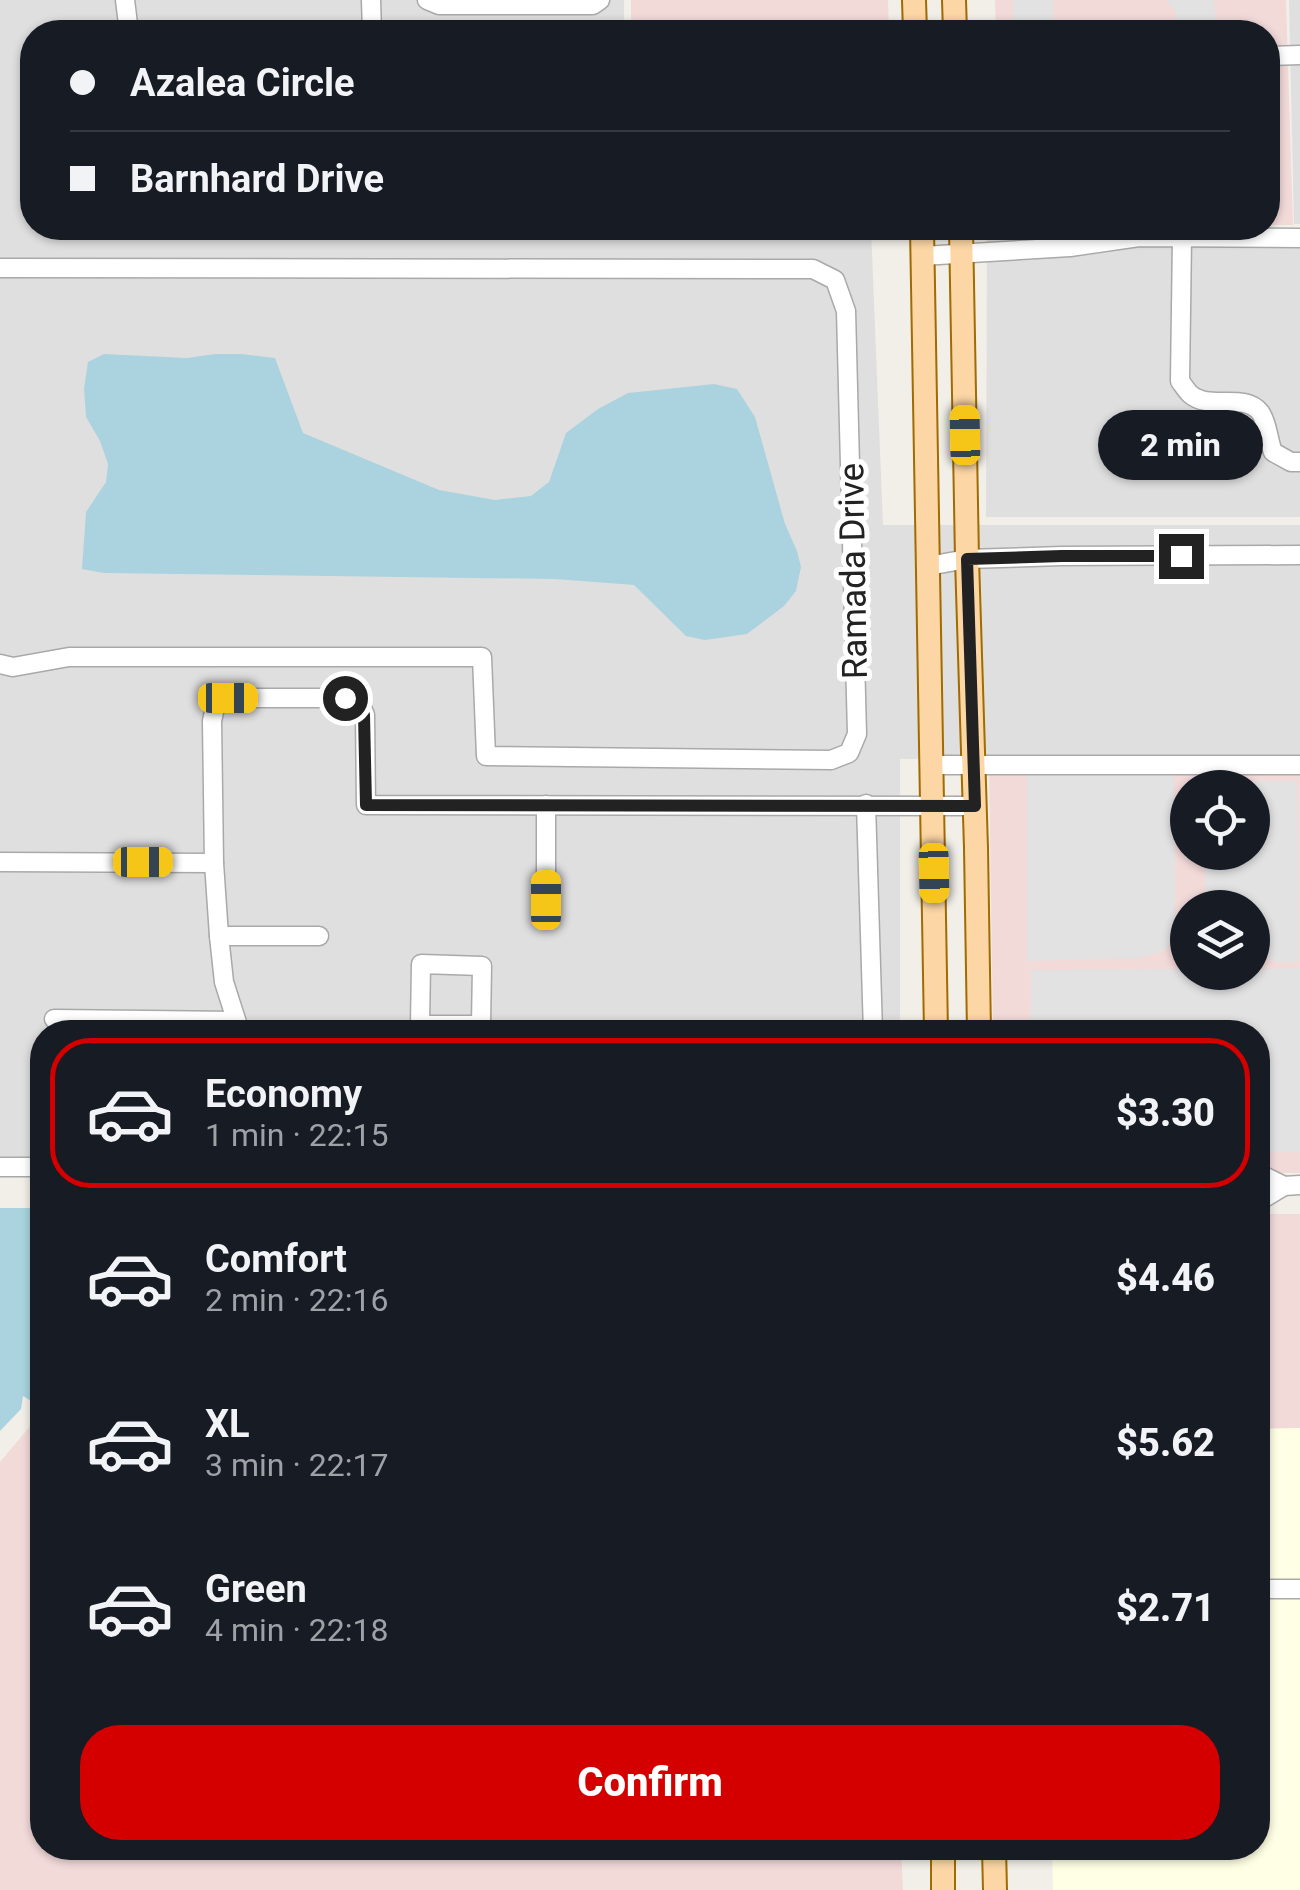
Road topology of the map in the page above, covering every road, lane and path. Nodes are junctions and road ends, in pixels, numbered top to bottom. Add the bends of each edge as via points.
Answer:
1 (427, 0) edge
2 (600, 0) edge
3 (922, 240) edge
4 (962, 240) edge
5 (1113, 240) edge
6 (1182, 240) edge
7 (962, 254) junction
8 (922, 256) junction
9 (0, 268) edge
10 (1300, 462) edge
11 (1300, 555) edge
12 (967, 559) junction
13 (928, 566) junction
14 (0, 664) edge
15 (1300, 764) edge
16 (932, 765) junction
17 (975, 765) junction
18 (866, 804) junction
19 (546, 805) junction
20 (932, 805) junction
21 (975, 806) junction
22 (0, 862) edge
23 (214, 862) junction
24 (546, 900) dead end
25 (219, 936) junction
26 (318, 936) dead end
27 (54, 1019) dead end
28 (80, 1020) edge
29 (236, 1020) edge
30 (420, 1020) edge
31 (481, 1020) edge
32 (873, 1020) edge
33 (936, 1020) edge
34 (978, 1020) edge
35 (0, 1167) edge
36 (30, 1168) edge
37 (1300, 1588) edge
38 (1270, 1589) edge
39 (943, 1860) edge
40 (994, 1860) edge
41 (943, 1890) edge
42 (995, 1890) edge

1 - 2 street via 440,6 593,6
3 - 8 main road
4 - 7 main road
5 - 7 street
6 - 10 street via 1180,381 1192,396 1212,403 1258,408 1273,452
7 - 8 street
7 - 12 main road
8 - 13 main road
9 - 14 street, Ramada Drive via 813,269 836,280 846,310 857,734 849,753 832,760 486,756 482,656 69,656
11 - 12 street
12 - 13 street
12 - 17 main road
13 - 16 main road
15 - 17 street
16 - 17 street
16 - 20 main road
17 - 21 main road
18 - 19 street
18 - 20 street
18 - 32 street
19 - 23 street via 366,805 359,701 228,698 216,703 212,721
19 - 24 street
20 - 21 street
20 - 33 main road
21 - 34 main road
22 - 23 street
23 - 25 street
25 - 26 street
25 - 29 street
27 - 28 street
30 - 31 street via 421,964 482,966
35 - 36 street
37 - 38 street
39 - 41 main road
40 - 42 main road

